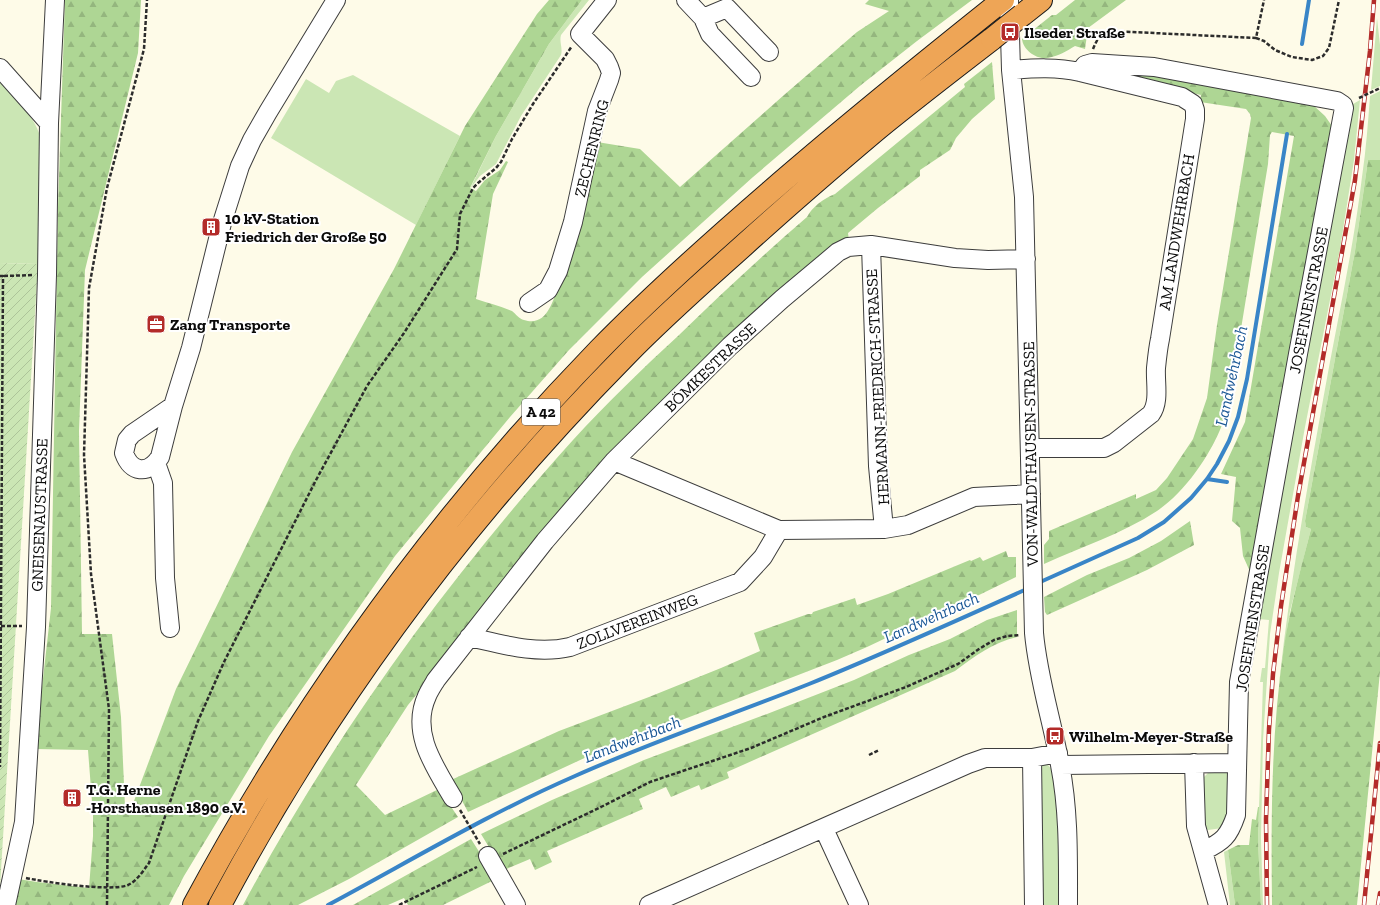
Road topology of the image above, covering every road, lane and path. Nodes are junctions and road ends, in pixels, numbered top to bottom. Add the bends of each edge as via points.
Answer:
1 (55, 0) edge
2 (147, 0) edge
3 (336, 0) edge
4 (607, 0) edge
5 (686, 0) edge
6 (1041, 0) edge
7 (1264, 0) edge
8 (1339, 0) edge
9 (1006, 6) edge
10 (703, 18) junction
11 (580, 34) junction
12 (1256, 38) junction
13 (769, 52) dead end
14 (1086, 67) junction
15 (0, 68) edge
16 (1011, 70) junction
17 (751, 77) dead end
18 (1380, 88) edge
19 (1359, 98) dead end
20 (49, 123) junction
21 (871, 245) junction
22 (1026, 259) junction
23 (47, 275) junction
24 (2, 276) edge
25 (530, 303) dead end
26 (173, 406) junction
27 (1030, 448) junction
28 (614, 462) junction
29 (156, 463) junction
30 (1031, 494) junction
31 (884, 529) junction
32 (779, 530) junction
33 (1, 626) edge
34 (36, 627) junction
35 (170, 628) dead end
36 (1034, 633) junction
37 (469, 637) junction
38 (879, 750) dead end
39 (869, 755) dead end
40 (1032, 758) junction
41 (1059, 759) junction
42 (1194, 763) junction
43 (1237, 763) junction
44 (0, 767) edge
45 (453, 798) dead end
46 (463, 814) dead end
47 (824, 829) junction
48 (476, 836) dead end
49 (1203, 851) junction
50 (489, 859) junction
51 (12, 876) junction
52 (107, 888) junction
53 (1215, 904) edge
54 (6, 905) edge
55 (107, 905) edge
56 (194, 905) edge
57 (220, 905) edge
58 (398, 905) edge
59 (516, 905) edge
60 (650, 905) edge
61 (859, 905) edge
62 (1034, 905) edge
63 (1068, 905) edge

1 - 20 street, GNEISENAUSTRASSE
2 - 52 path via 144,49 107,188 89,288 84,455 91,574 109,709
3 - 26 street via 264,119 240,166 222,223 191,348
4 - 11 street
5 - 10 street
6 - 9 highway, A 42
7 - 12 path
8 - 12 path via 1329,48 1323,56 1312,60 1292,57
9 - 16 street, VON-WALDTHAUSEN-STRASSE
9 - 56 highway, A 42 via 849,124 722,234 600,349 522,433 430,542 334,674 253,800
9 - 57 highway, A 42, bridge via 992,39 878,128 708,277 629,352 525,464 439,568 350,690 269,817
10 - 13 street via 727,8
10 - 17 street via 710,34
11 - 25 street, ZECHENRING via 605,59 610,72 609,80 597,111 573,222 558,271 548,290
11 - 52 path via 533,104 501,162 473,188 460,214 457,249 367,386 315,482 224,662 198,721 149,863 139,877 128,885
12 - 14 path via 1112,31 1097,39
14 - 16 street, AM LANDWEHRBACH
14 - 27 street, AM LANDWEHRBACH via 1182,97 1193,104 1195,110 1156,368 1156,403 1154,411 1114,444 1104,448
14 - 43 street, JOSEFINENSTRASSE via 1154,66 1337,101 1344,105 1239,682
15 - 20 street
16 - 22 street, VON-WALDTHAUSEN-STRASSE via 1024,197
18 - 19 path, bridge
20 - 23 street, GNEISENAUSTRASSE
21 - 22 street, BÖMKESTRASSE via 955,258
21 - 28 street, BÖMKESTRASSE via 848,247 821,265 730,346
21 - 31 street, HERMANN-FRIEDRICH-STRASSE via 878,466
22 - 27 street, VON-WALDTHAUSEN-STRASSE
23 - 24 path
23 - 34 street, GNEISENAUSTRASSE
24 - 33 path
26 - 29 street via 160,457
26 - 29 street via 132,434 124,447 126,459 136,469 150,468
27 - 30 street, VON-WALDTHAUSEN-STRASSE
28 - 32 street
28 - 37 street, BÖMKESTRASSE via 545,541
29 - 35 street via 163,483 165,578
30 - 31 street via 974,496 908,525
30 - 36 street, VON-WALDTHAUSEN-STRASSE
31 - 32 street
32 - 37 street, ZOLLVEREINWEG via 763,557 740,582 570,647 543,651
33 - 34 path
33 - 44 path
34 - 51 street, GNEISENAUSTRASSE via 24,822
36 - 41 street, VON-WALDTHAUSEN-STRASSE via 1040,676
36 - 50 path via 994,640 958,664 906,687 824,717 751,748 650,782
37 - 45 street, BÖMKESTRASSE via 436,680 426,697 421,715 421,733 427,753
38 - 39 path
40 - 41 street
40 - 47 street via 993,758 976,761
40 - 62 street
41 - 42 street
41 - 63 street, VON-WALDTHAUSEN-STRASSE via 1067,833
42 - 43 street
42 - 49 street via 1196,826
43 - 49 street, JOSEFINENSTRASSE via 1236,815 1232,828 1226,838
46 - 48 path
47 - 60 street
47 - 61 street
49 - 53 street
50 - 58 path
50 - 59 street
51 - 52 path
51 - 54 street, GNEISENAUSTRASSE
52 - 55 path

